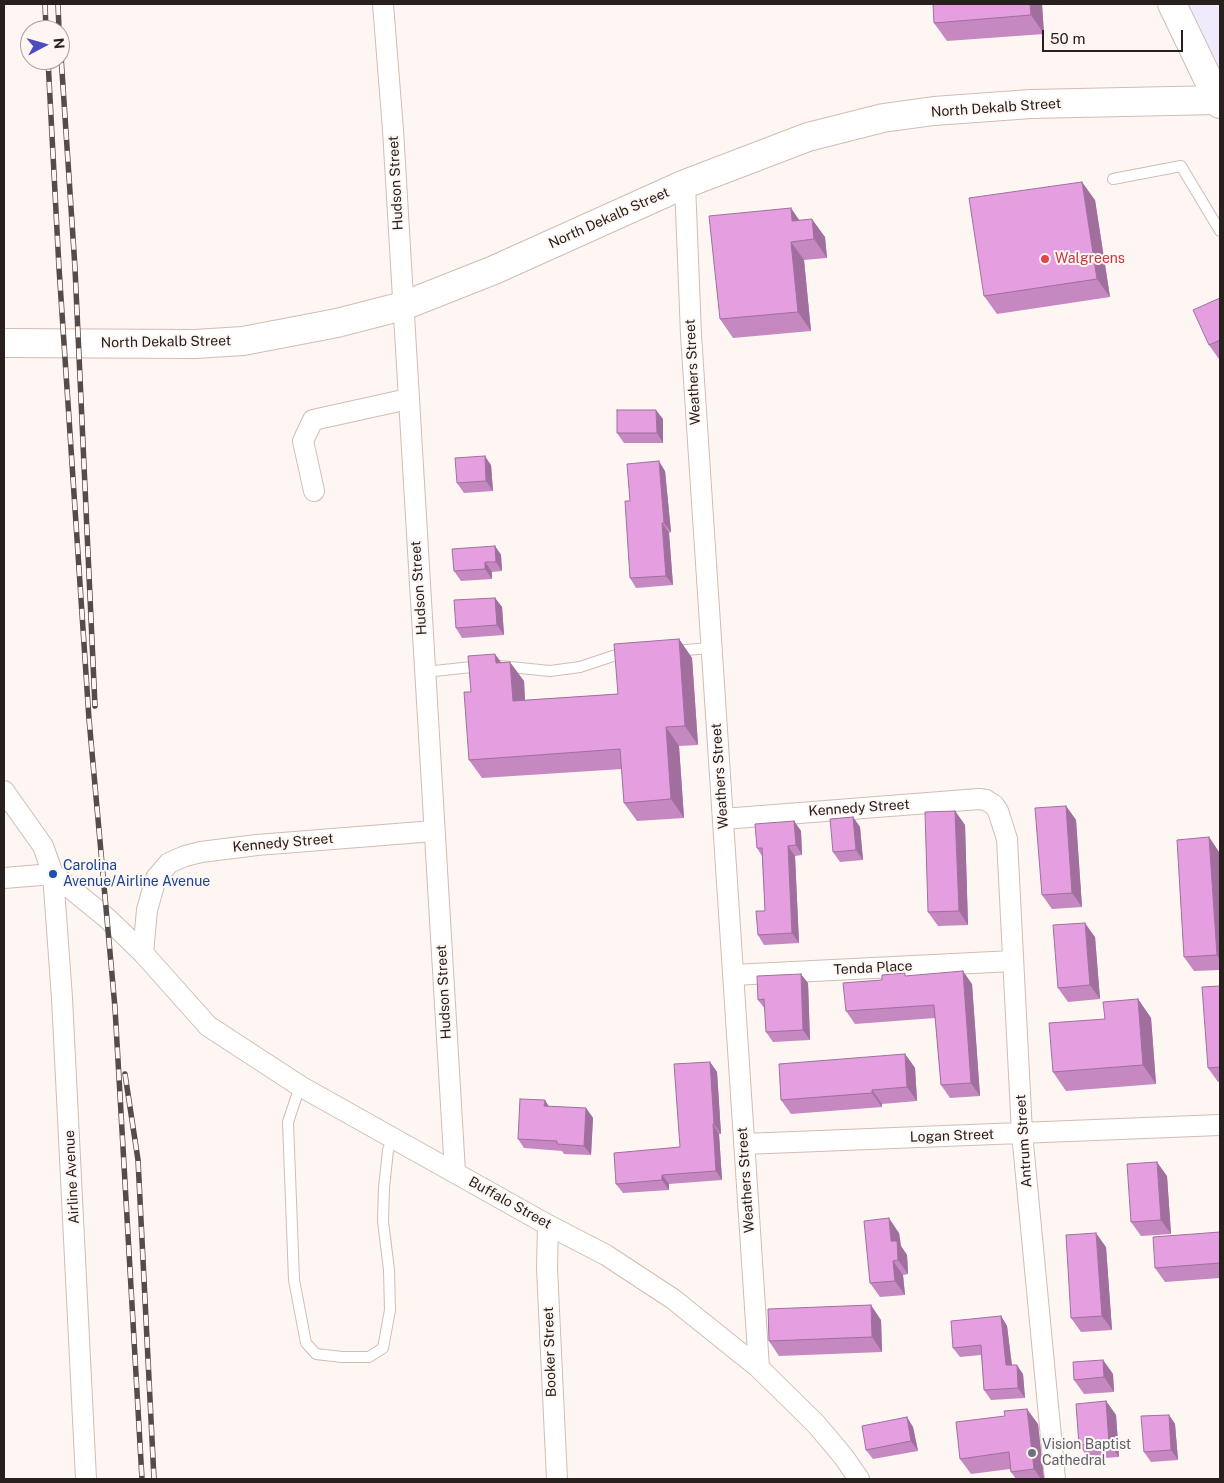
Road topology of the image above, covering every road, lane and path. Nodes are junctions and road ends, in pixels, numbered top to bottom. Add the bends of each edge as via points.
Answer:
1 (383, 4) edge
2 (1172, 4) edge
3 (1219, 102) edge
4 (1113, 179) dead end
5 (685, 184) junction
6 (1220, 230) edge
7 (403, 306) junction
8 (4, 343) edge
9 (408, 399) junction
10 (314, 491) dead end
11 (711, 648) junction
12 (662, 652) edge
13 (643, 653) edge
14 (424, 672) junction
15 (4, 791) edge
16 (994, 805) joint
17 (722, 819) junction
18 (434, 830) junction
19 (53, 874) junction
20 (4, 878) edge
21 (142, 953) junction
22 (1013, 961) junction
23 (733, 975) junction
24 (300, 1086) junction
25 (1220, 1124) edge
26 (1022, 1133) junction
27 (393, 1138) junction
28 (744, 1144) junction
29 (455, 1172) junction
30 (548, 1225) junction
31 (759, 1368) junction
32 (86, 1479) edge
33 (557, 1479) edge
34 (859, 1479) edge
35 (1055, 1479) edge

1 - 7 street, Hudson Street
2 - 3 main road
3 - 5 main road, North Dekalb Street via 1031,104 883,118 808,137
4 - 6 lane via 1181,166
5 - 7 main road, North Dekalb Street via 494,270
5 - 11 street, Weathers Street
7 - 8 main road, North Dekalb Street via 243,341 194,344
7 - 9 street, Hudson Street
9 - 10 street via 313,420 304,442
9 - 14 street, Hudson Street
11 - 12 lane
11 - 17 street, Weathers Street
13 - 14 lane via 620,654 580,667 550,671 478,666
14 - 18 street, Hudson Street
15 - 19 street via 43,846
16 - 17 street, Kennedy Street via 979,799
16 - 22 street, Antrum Street via 1004,824 1007,839
17 - 23 street, Weathers Street
18 - 21 street, Kennedy Street via 257,844 185,856 169,863 156,878 147,910
18 - 29 street, Hudson Street
19 - 20 street
19 - 21 street, Buffalo Street via 108,919
19 - 32 street, Airline Avenue
21 - 24 street, Buffalo Street via 208,1026
22 - 23 street, Tenda Place
22 - 26 street, Antrum Street
23 - 28 street, Weathers Street
24 - 27 street, Buffalo Street
24 - 27 lane via 288,1122 294,1280 306,1343 316,1354 370,1357 383,1348 390,1310 383,1221 384,1188 388,1150
25 - 26 street, Logan Street
26 - 28 street, Logan Street
26 - 35 street, Antrum Street
27 - 29 street, Buffalo Street
28 - 31 street, Weathers Street
29 - 30 street, Buffalo Street
30 - 31 street, Buffalo Street via 606,1255 673,1299
30 - 33 street, Booker Street via 547,1268
31 - 34 street, Buffalo Street via 816,1424

